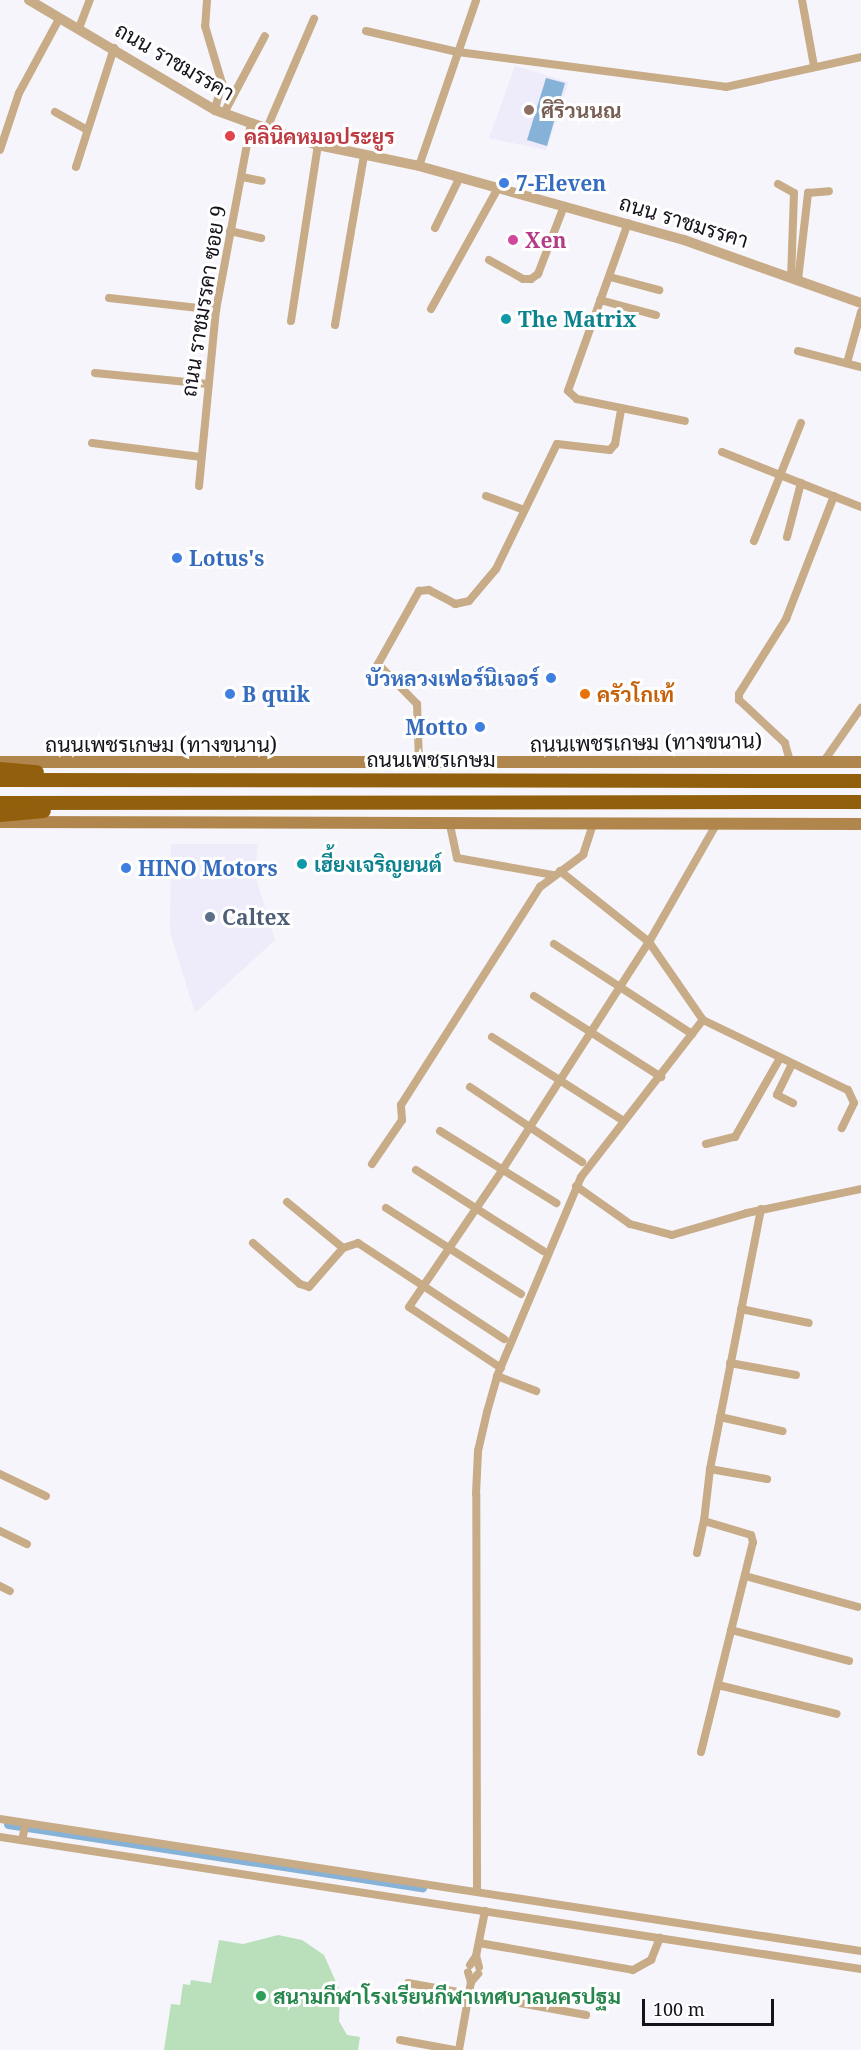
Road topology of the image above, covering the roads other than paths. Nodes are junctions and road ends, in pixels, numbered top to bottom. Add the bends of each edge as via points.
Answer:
1 (29, 0) edge
2 (90, 0) edge
3 (207, 0) edge
4 (476, 0) edge
5 (802, 0) edge
6 (60, 19) junction
7 (314, 19) dead end
8 (79, 28) junction
9 (366, 31) dead end
10 (265, 36) dead end
11 (114, 48) junction
12 (458, 52) junction
13 (861, 57) edge
14 (814, 66) junction
15 (219, 111) junction
16 (56, 112) dead end
17 (252, 123) junction
18 (267, 128) junction
19 (86, 129) junction
20 (318, 146) junction
21 (0, 150) edge
22 (364, 155) junction
23 (419, 166) junction
24 (76, 167) dead end
25 (242, 177) junction
26 (460, 177) junction
27 (262, 181) dead end
28 (778, 184) dead end
29 (498, 188) junction
30 (829, 190) dead end
31 (564, 206) junction
32 (628, 223) junction
33 (435, 228) dead end
34 (230, 231) junction
35 (261, 238) dead end
36 (489, 260) dead end
37 (610, 277) junction
38 (795, 279) junction
39 (659, 290) dead end
40 (109, 298) dead end
41 (600, 300) junction
42 (861, 303) edge
43 (431, 309) dead end
44 (216, 310) junction
45 (861, 312) edge
46 (656, 315) dead end
47 (291, 321) dead end
48 (335, 325) dead end
49 (798, 351) dead end
50 (847, 363) junction
51 (861, 367) edge
52 (95, 373) dead end
53 (207, 384) junction
54 (621, 409) junction
55 (685, 421) dead end
56 (801, 423) dead end
57 (92, 443) dead end
58 (722, 452) dead end
59 (201, 457) junction
60 (779, 474) junction
61 (801, 483) junction
62 (199, 486) dead end
63 (486, 496) dead end
64 (834, 496) junction
65 (861, 507) edge
66 (524, 510) junction
67 (787, 537) dead end
68 (754, 541) dead end
69 (861, 708) edge
70 (790, 761) junction
71 (824, 761) junction
72 (0, 762) edge
73 (861, 762) edge
74 (419, 763) junction
75 (0, 769) edge
76 (138, 779) junction
77 (0, 780) edge
78 (861, 781) edge
79 (861, 802) edge
80 (0, 803) edge
81 (139, 804) junction
82 (0, 815) edge
83 (0, 822) edge
84 (861, 824) edge
85 (450, 825) junction
86 (593, 825) junction
87 (716, 825) junction
88 (557, 873) junction
89 (649, 942) junction
90 (554, 944) dead end
91 (619, 986) junction
92 (534, 996) dead end
93 (703, 1020) junction
94 (591, 1032) junction
95 (692, 1034) junction
96 (492, 1037) dead end
97 (780, 1058) junction
98 (792, 1064) junction
99 (661, 1077) junction
100 (558, 1079) junction
101 (470, 1087) dead end
102 (793, 1103) dead end
103 (624, 1121) junction
104 (530, 1126) junction
105 (842, 1128) dead end
106 (440, 1131) dead end
107 (706, 1144) dead end
108 (582, 1162) dead end
109 (372, 1164) dead end
110 (503, 1169) junction
111 (416, 1170) dead end
112 (576, 1186) junction
113 (861, 1189) edge
114 (287, 1202) dead end
115 (556, 1203) dead end
116 (475, 1207) junction
117 (386, 1208) dead end
118 (761, 1209) junction
119 (253, 1243) dead end
120 (451, 1247) junction
121 (343, 1248) junction
122 (543, 1251) dead end
123 (425, 1287) junction
124 (521, 1294) dead end
125 (741, 1309) junction
126 (809, 1323) dead end
127 (504, 1338) dead end
128 (730, 1364) junction
129 (499, 1372) junction
130 (796, 1375) dead end
131 (536, 1391) dead end
132 (720, 1417) junction
133 (782, 1431) dead end
134 (710, 1470) junction
135 (0, 1474) edge
136 (767, 1479) dead end
137 (46, 1496) dead end
138 (704, 1521) junction
139 (0, 1532) edge
140 (27, 1544) dead end
141 (697, 1553) dead end
142 (745, 1576) junction
143 (0, 1586) edge
144 (10, 1591) dead end
145 (858, 1607) dead end
146 (732, 1630) junction
147 (849, 1661) dead end
148 (718, 1685) junction
149 (837, 1714) dead end
150 (701, 1752) dead end
151 (0, 1818) edge
152 (26, 1823) junction
153 (0, 1837) edge
154 (23, 1837) junction
155 (477, 1891) junction
156 (485, 1911) junction
157 (660, 1938) junction
158 (479, 1943) junction
159 (861, 1951) edge
160 (861, 1969) edge
161 (408, 1983) dead end
162 (469, 1994) junction
163 (586, 2015) dead end
164 (400, 2040) dead end
165 (454, 2050) edge
166 (459, 2050) edge

1 - 6 street, ถนน ราชมรรคา
2 - 8 street
3 - 15 street via 205,26 222,83
4 - 12 street
5 - 14 street
6 - 8 street, ถนน ราชมรรคา
6 - 21 street via 19,93
7 - 18 street
8 - 11 street, ถนน ราชมรรคา
9 - 12 street
10 - 15 street
11 - 15 street, ถนน ราชมรรคา
11 - 19 street
12 - 14 street via 726,87
12 - 23 street
13 - 14 street
15 - 17 street, ถนน ราชมรรคา
16 - 19 street
17 - 18 street, ถนน ราชมรรคา
17 - 25 street, ถนน ราชมรรคา ซอย 9
18 - 20 street, ถนน ราชมรรคา
19 - 24 street
20 - 22 street, ถนน ราชมรรคา
20 - 47 street
22 - 23 street, ถนน ราชมรรคา
22 - 48 street
23 - 26 street, ถนน ราชมรรคา
25 - 27 street
25 - 34 street, ถนน ราชมรรคา ซอย 9
26 - 29 street, ถนน ราชมรรคา
26 - 33 street
28 - 38 street via 794,193
29 - 31 street, ถนน ราชมรรคา
29 - 43 street
30 - 38 street via 808,193
31 - 32 street, ถนน ราชมรรคา
31 - 36 street via 538,274 523,279
32 - 37 street
32 - 38 street, ถนน ราชมรรคา via 721,251
34 - 35 street
34 - 44 street, ถนน ราชมรรคา ซอย 9
37 - 39 street
37 - 41 street
38 - 42 street, ถนน ราชมรรคา
40 - 44 street
41 - 46 street
41 - 54 street via 568,391 578,399
44 - 53 street, ถนน ราชมรรคา ซอย 9
45 - 50 street
49 - 50 street
50 - 51 street
52 - 53 street
53 - 59 street, ถนน ราชมรรคา ซอย 9
54 - 55 street
54 - 66 street via 615,444 610,450 557,444
56 - 60 street
57 - 59 street
58 - 60 street
59 - 62 street, ถนน ราชมรรคา ซอย 9
60 - 61 street
60 - 68 street
61 - 64 street
61 - 67 street
63 - 66 street
64 - 65 street
64 - 70 street via 786,619 739,696 785,743
66 - 74 street via 496,569 477,593 462,605 429,590 419,591 378,664 417,704
69 - 71 street
70 - 71 main road, ถนนเพชรเกษม (ทางขนาน)
70 - 74 main road, ถนนเพชรเกษม (ทางขนาน)
71 - 73 main road, ถนนเพชรเกษม (ทางขนาน)
72 - 74 main road, ถนนเพชรเกษม (ทางขนาน)
75 - 76 highway
76 - 77 highway, ถนนเพชรเกษม
76 - 78 highway, ถนนเพชรเกษม
79 - 81 highway, ถนนเพชรเกษม
80 - 81 highway, ถนนเพชรเกษม
81 - 82 highway
83 - 85 main road
84 - 87 main road
85 - 86 main road
85 - 88 street via 457,858
86 - 87 main road
86 - 88 street via 583,855
87 - 89 street
88 - 89 street
88 - 109 street via 540,887 402,1105 402,1120
89 - 91 street
89 - 93 street
90 - 91 street
91 - 94 street
91 - 95 street
92 - 94 street
93 - 95 street
93 - 97 street
94 - 99 street
94 - 100 street
95 - 99 street
96 - 100 street
97 - 98 street
97 - 107 street via 735,1137
98 - 102 street via 777,1095
98 - 105 street via 853,1095 854,1103
99 - 103 street
100 - 103 street
100 - 104 street
101 - 104 street
103 - 112 street
104 - 108 street
104 - 110 street
106 - 110 street
110 - 115 street
110 - 116 street
111 - 116 street
112 - 118 street via 630,1224 672,1235
112 - 129 street
113 - 118 street
114 - 121 street
116 - 120 street
116 - 122 street
117 - 120 street
118 - 125 street
119 - 121 street via 300,1284 309,1287
120 - 123 street
120 - 124 street
121 - 123 street via 358,1243
123 - 127 street
123 - 129 street via 409,1310
125 - 126 street
125 - 128 street
128 - 130 street
128 - 132 street
129 - 131 street
129 - 155 street via 478,1450 476,1494
132 - 133 street
132 - 134 street
134 - 136 street
134 - 138 street
135 - 137 street
138 - 141 street
138 - 142 street via 751,1535
139 - 140 street
142 - 145 street
142 - 146 street
143 - 144 street
146 - 147 street
146 - 148 street
148 - 149 street
148 - 150 street
151 - 152 street
152 - 154 street
152 - 155 street
153 - 154 street
154 - 156 street
155 - 159 street
156 - 157 street
156 - 158 street
157 - 158 street via 651,1960 633,1971
157 - 160 street
158 - 162 street
161 - 162 street
162 - 163 street
162 - 166 street
164 - 165 street

